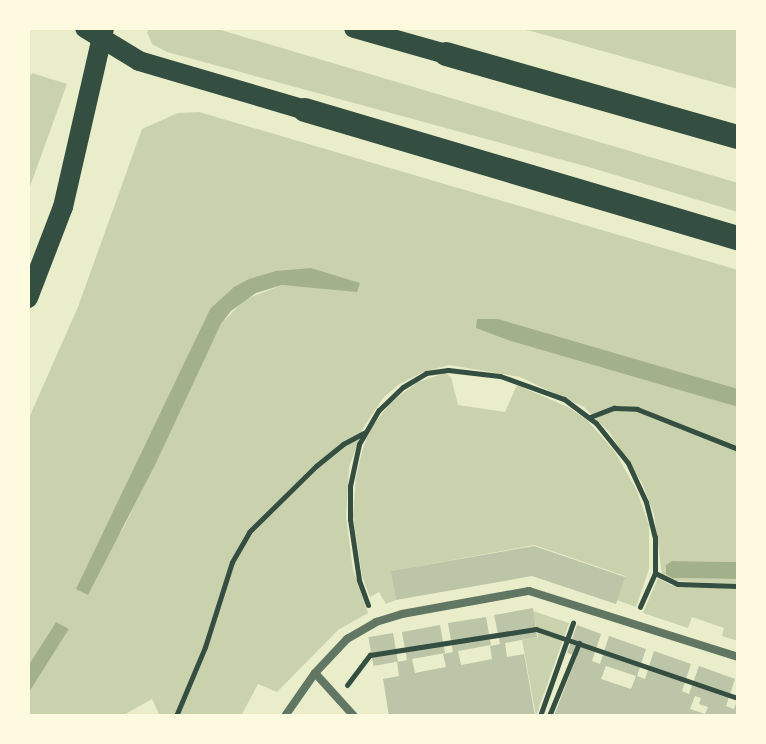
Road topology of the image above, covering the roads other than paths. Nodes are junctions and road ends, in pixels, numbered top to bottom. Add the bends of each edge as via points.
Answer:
1 (354, 28) edge
2 (97, 31) edge
3 (446, 54) joint
4 (305, 110) joint
5 (738, 137) edge
6 (738, 238) edge
7 (28, 298) edge
8 (738, 657) edge
9 (315, 673) junction
10 (285, 716) edge
11 (354, 716) edge

1 - 3 main road
2 - 4 main road via 139,61
2 - 7 main road via 88,111 66,195
3 - 5 highway
4 - 6 highway
8 - 9 street via 529,591 376,622 347,639
9 - 10 street
9 - 11 street

